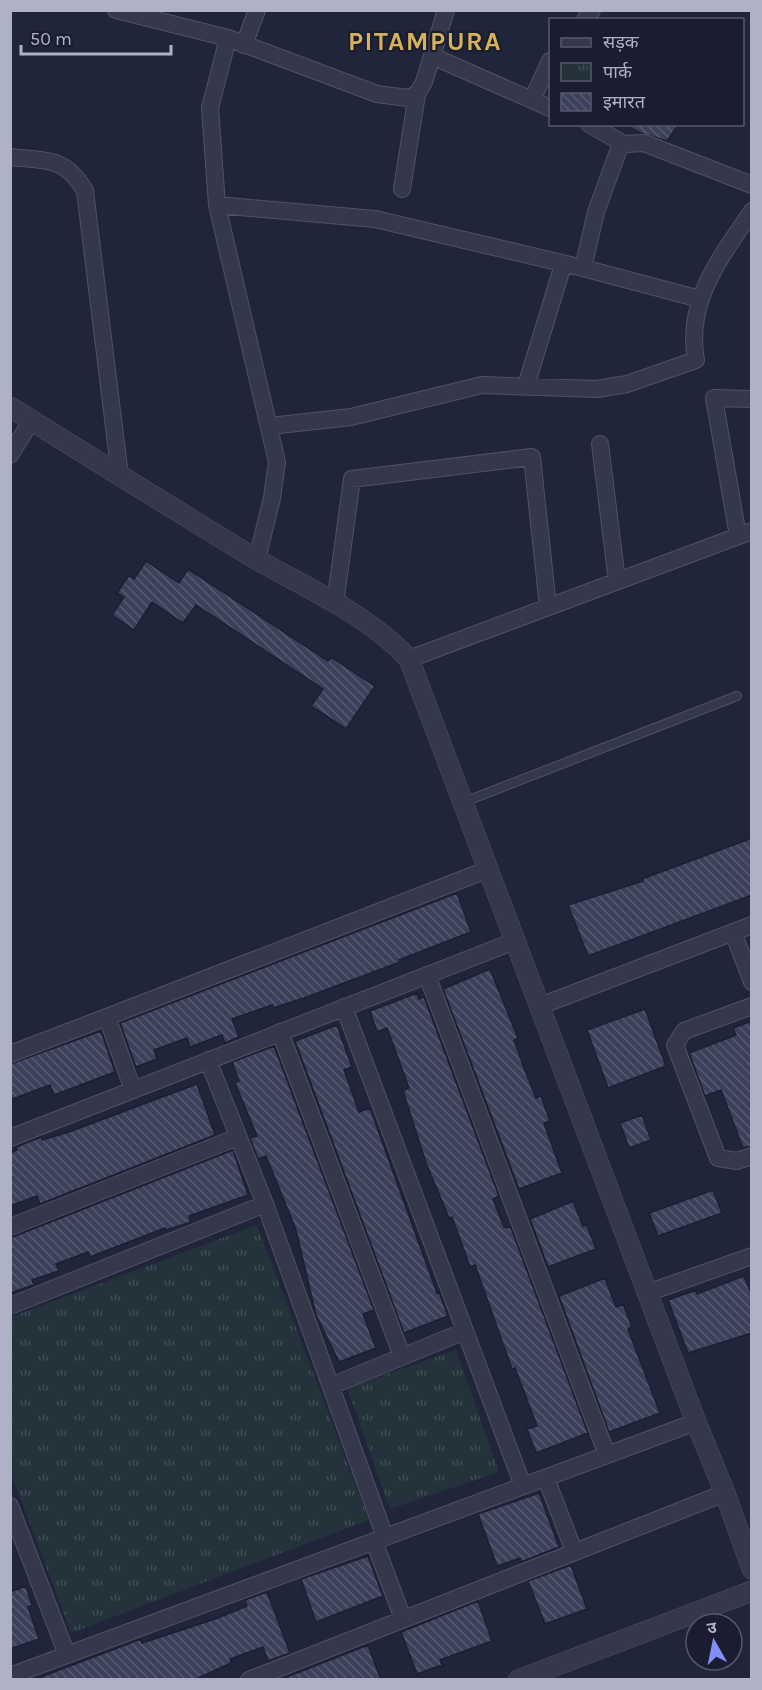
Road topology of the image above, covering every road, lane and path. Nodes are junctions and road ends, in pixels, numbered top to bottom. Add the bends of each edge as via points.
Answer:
1 (116, 10) edge
2 (257, 10) edge
3 (446, 10) edge
4 (228, 38) junction
5 (244, 45) junction
6 (432, 56) junction
7 (549, 63) edge
8 (417, 94) junction
9 (532, 100) junction
10 (549, 108) edge
11 (592, 126) edge
12 (624, 144) junction
13 (10, 157) edge
14 (752, 185) edge
15 (402, 189) dead end
16 (217, 205) junction
17 (752, 211) edge
18 (563, 265) junction
19 (583, 268) junction
20 (700, 299) junction
21 (526, 386) junction
22 (752, 399) edge
23 (10, 407) edge
24 (32, 420) junction
25 (270, 426) junction
26 (600, 444) dead end
27 (10, 455) edge
28 (120, 476) junction
29 (745, 534) edge
30 (257, 559) junction
31 (617, 581) junction
32 (335, 604) junction
33 (549, 607) junction
34 (409, 659) junction
35 (738, 696) dead end
36 (463, 802) junction
37 (489, 869) junction
38 (752, 925) edge
39 (733, 932) junction
40 (515, 941) junction
41 (427, 975) junction
42 (752, 982) edge
43 (540, 1006) junction
44 (752, 1006) edge
45 (344, 1007) junction
46 (107, 1017) junction
47 (280, 1032) junction
48 (10, 1054) edge
49 (208, 1060) junction
50 (132, 1090) junction
51 (238, 1137) junction
52 (10, 1138) edge
53 (752, 1156) edge
54 (265, 1204) junction
55 (10, 1227) edge
56 (752, 1256) edge
57 (647, 1293) junction
58 (10, 1306) edge
59 (465, 1330) junction
60 (402, 1356) junction
61 (331, 1386) junction
62 (696, 1422) junction
63 (607, 1455) junction
64 (546, 1478) junction
65 (523, 1486) junction
66 (725, 1493) junction
67 (10, 1506) edge
68 (380, 1539) junction
69 (574, 1551) junction
70 (752, 1569) edge
71 (751, 1594) edge
72 (403, 1619) junction
73 (68, 1655) junction
74 (10, 1676) edge
75 (249, 1680) edge
76 (518, 1680) edge

1 - 4 street
2 - 5 street
3 - 6 street
4 - 5 street
4 - 16 street via 210,108
5 - 8 street via 394,99
6 - 8 street
6 - 9 street
7 - 9 street
8 - 15 street
9 - 10 street
11 - 12 street
12 - 14 street via 644,143
12 - 19 street via 596,212
13 - 28 street via 60,165 75,172 86,191
16 - 18 street via 359,216
16 - 25 street
17 - 20 street via 709,275
18 - 19 street
18 - 21 street
19 - 20 street
20 - 21 street via 693,329 696,360 608,387 565,390
21 - 25 street via 467,388 351,417
22 - 29 street via 714,398
23 - 24 street
24 - 27 street
24 - 28 street
25 - 30 street via 277,462
26 - 31 street
28 - 30 street
29 - 31 street
30 - 32 street
31 - 33 street
32 - 33 street via 352,478 532,457
32 - 34 street via 391,640
33 - 34 street
34 - 36 street
35 - 36 lane
36 - 37 street
37 - 40 street
37 - 46 street
38 - 39 street
39 - 42 street
39 - 43 street
40 - 41 street
40 - 43 street
41 - 45 street
41 - 63 street
43 - 57 street
44 - 53 street via 684,1031 675,1044 718,1158 737,1161
45 - 47 street
45 - 59 street
46 - 48 street
46 - 50 street
47 - 49 street
47 - 60 street
49 - 50 street
49 - 51 street
50 - 52 street
51 - 54 street
51 - 55 street
54 - 58 street
54 - 61 street
56 - 57 street
57 - 62 street
59 - 60 street
59 - 65 street
60 - 61 street
61 - 68 street
62 - 63 street
62 - 66 street
63 - 64 street
64 - 65 street
64 - 69 street
65 - 68 street
66 - 69 street
66 - 70 street
67 - 73 street
68 - 72 street
68 - 73 street
69 - 72 street
71 - 76 street
72 - 75 street
73 - 74 street

